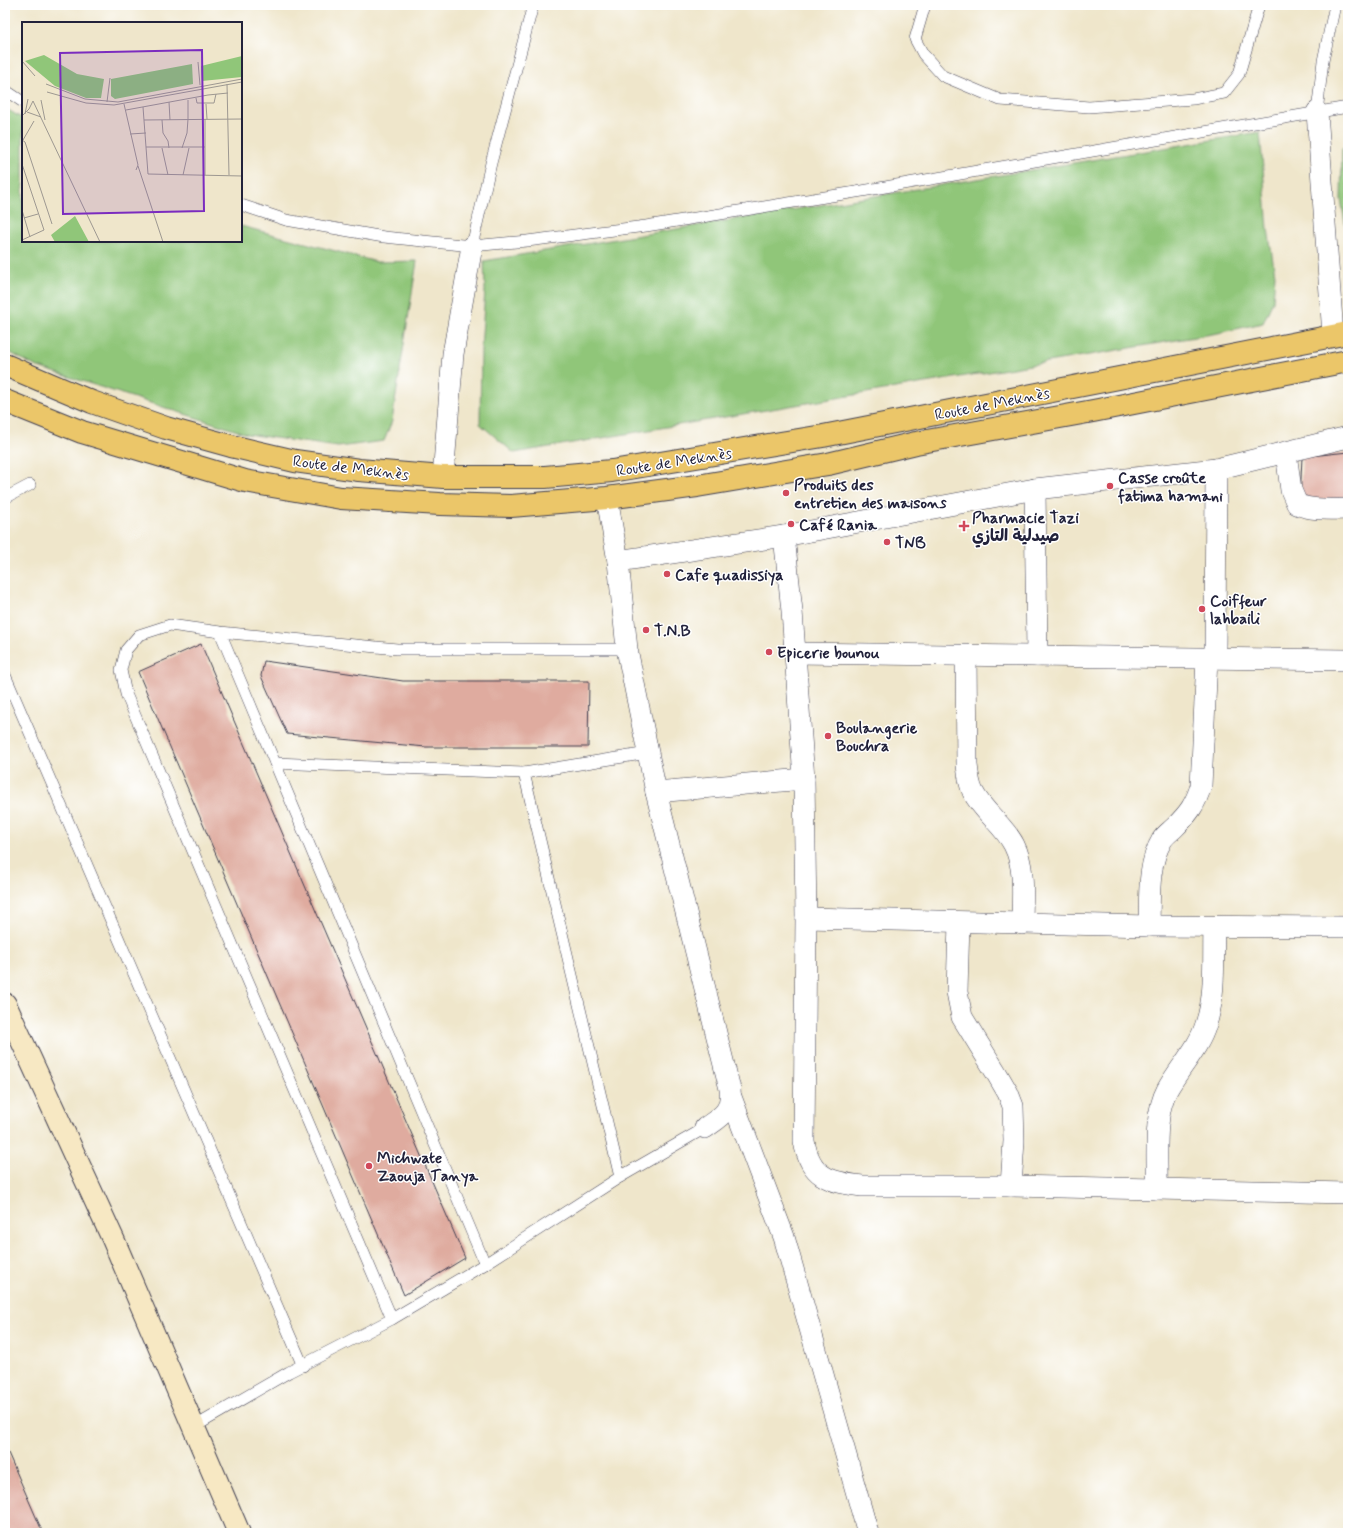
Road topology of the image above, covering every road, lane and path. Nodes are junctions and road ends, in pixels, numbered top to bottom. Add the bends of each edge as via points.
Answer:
1 (533, 5) edge
2 (925, 5) edge
3 (1259, 5) edge
4 (1335, 5) edge
5 (5, 90) edge
6 (22, 101) edge
7 (1348, 107) edge
8 (1317, 112) junction
9 (242, 205) edge
10 (472, 246) junction
11 (1341, 334) edge
12 (1348, 361) edge
13 (5, 365) edge
14 (5, 401) edge
15 (1348, 437) edge
16 (1286, 453) junction
17 (1216, 469) junction
18 (444, 477) junction
19 (30, 486) dead end
20 (1035, 489) junction
21 (5, 498) edge
22 (607, 498) junction
23 (1348, 509) edge
24 (784, 536) junction
25 (618, 561) junction
26 (220, 632) junction
27 (627, 649) junction
28 (795, 654) junction
29 (966, 656) junction
30 (1037, 656) junction
31 (1211, 658) junction
32 (1348, 660) edge
33 (5, 675) edge
34 (648, 753) junction
35 (274, 763) junction
36 (524, 773) junction
37 (804, 779) junction
38 (656, 792) junction
39 (806, 918) junction
40 (959, 922) junction
41 (1022, 924) junction
42 (1149, 926) junction
43 (1214, 927) junction
44 (1348, 927) edge
45 (5, 1004) edge
46 (731, 1098) junction
47 (705, 1128) joint
48 (620, 1177) junction
49 (1011, 1186) junction
50 (1157, 1189) junction
51 (1348, 1193) edge
52 (485, 1264) junction
53 (392, 1319) junction
54 (303, 1366) junction
55 (194, 1427) junction
56 (239, 1533) edge
57 (868, 1533) edge

1 - 10 lane
2 - 3 lane via 915,39 923,54 943,76 1000,100 1089,107 1193,99 1224,93 1239,74
4 - 8 lane via 1323,61
5 - 6 lane
7 - 8 lane
8 - 10 lane via 654,225
8 - 11 street
9 - 10 lane via 286,220 384,236
10 - 18 street via 453,354
11 - 18 main road, Route de Meknès via 823,436 702,457 612,471 545,477
12 - 22 main road, Route de Meknès via 916,443 828,464
13 - 18 main road, Route de Meknès via 92,402 166,428 231,446 295,461 359,470
14 - 22 main road, Route de Meknès via 82,432 244,481 341,498 511,506
15 - 16 street
16 - 17 street
16 - 23 street via 1291,490 1296,504 1313,508
17 - 20 street
17 - 31 street
19 - 21 lane
20 - 24 street
20 - 30 street
22 - 25 street
24 - 25 street
24 - 28 street
25 - 27 street
26 - 27 lane via 397,649
26 - 35 lane
26 - 53 lane via 170,625 139,634 126,650 121,670 126,694
27 - 34 street
28 - 29 street
28 - 37 street
29 - 30 street
29 - 41 street via 969,780 972,792 1002,828 1019,856
30 - 31 street
31 - 32 street
31 - 42 street via 1201,786 1190,811 1163,838 1158,848 1150,878
33 - 54 lane
34 - 36 lane
34 - 38 street
35 - 36 lane
35 - 52 lane
36 - 48 lane
37 - 38 street
37 - 39 street
38 - 46 street
39 - 40 street
39 - 49 street via 804,1123 806,1151 811,1163 819,1173 828,1178 840,1183 862,1186
40 - 41 street
40 - 49 street via 957,992 960,1011 1001,1080 1013,1106
41 - 42 street
42 - 43 street
43 - 44 street
43 - 50 street via 1212,993 1206,1025 1167,1090 1160,1108
45 - 55 main road via 113,1239
46 - 47 street via 725,1112
46 - 57 street via 784,1237
47 - 48 lane
48 - 52 lane
49 - 50 street
50 - 51 street
52 - 53 lane
53 - 54 lane
54 - 55 lane
55 - 56 main road

